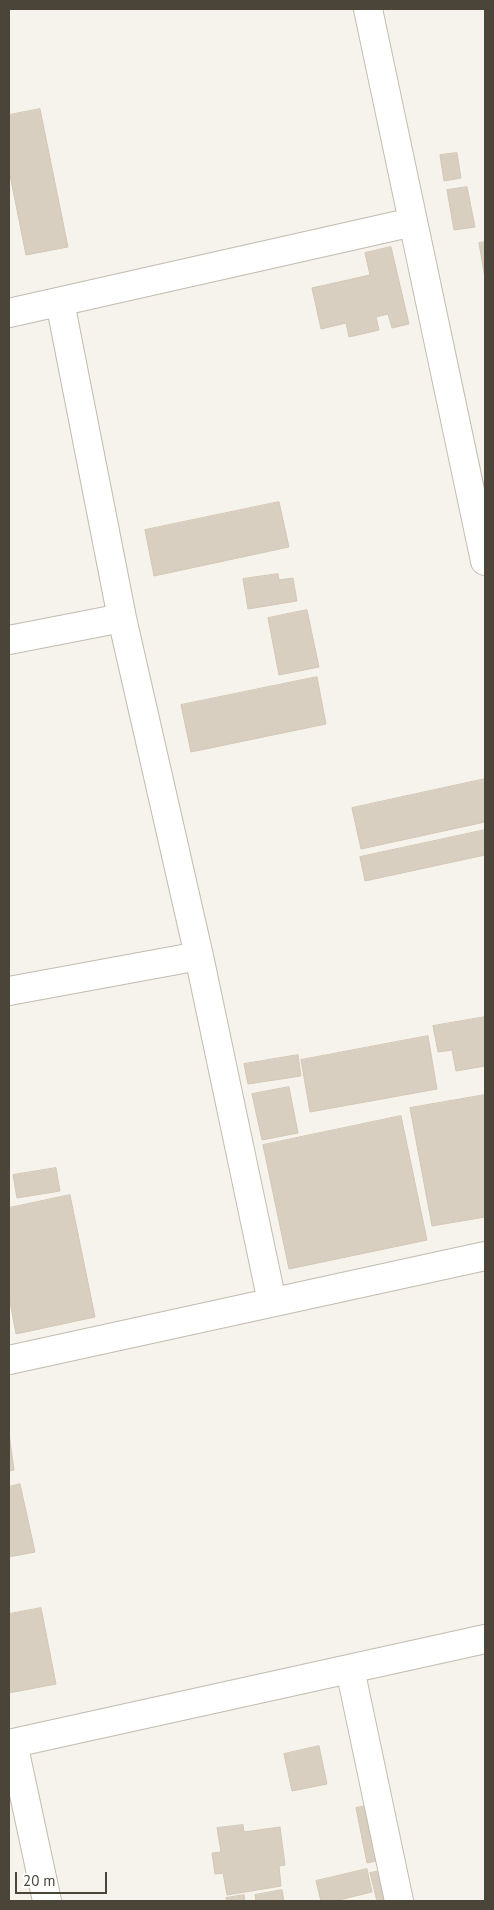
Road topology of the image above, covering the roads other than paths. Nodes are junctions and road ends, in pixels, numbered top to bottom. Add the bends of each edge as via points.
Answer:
1 (368, 9) edge
2 (414, 222) junction
3 (60, 302) junction
4 (9, 313) edge
5 (485, 561) edge
6 (122, 618) junction
7 (9, 640) edge
8 (199, 956) junction
9 (9, 991) edge
10 (485, 1256) edge
11 (272, 1302) junction
12 (9, 1360) edge
13 (485, 1639) edge
14 (350, 1669) junction
15 (11, 1743) edge
16 (47, 1901) edge
17 (399, 1901) edge

1 - 2 street
2 - 3 street
2 - 5 street
3 - 4 street
3 - 6 street
6 - 7 street
6 - 8 street
8 - 9 street
8 - 11 street
10 - 11 street
11 - 12 street
13 - 14 street
14 - 15 street
14 - 17 street
15 - 16 street

